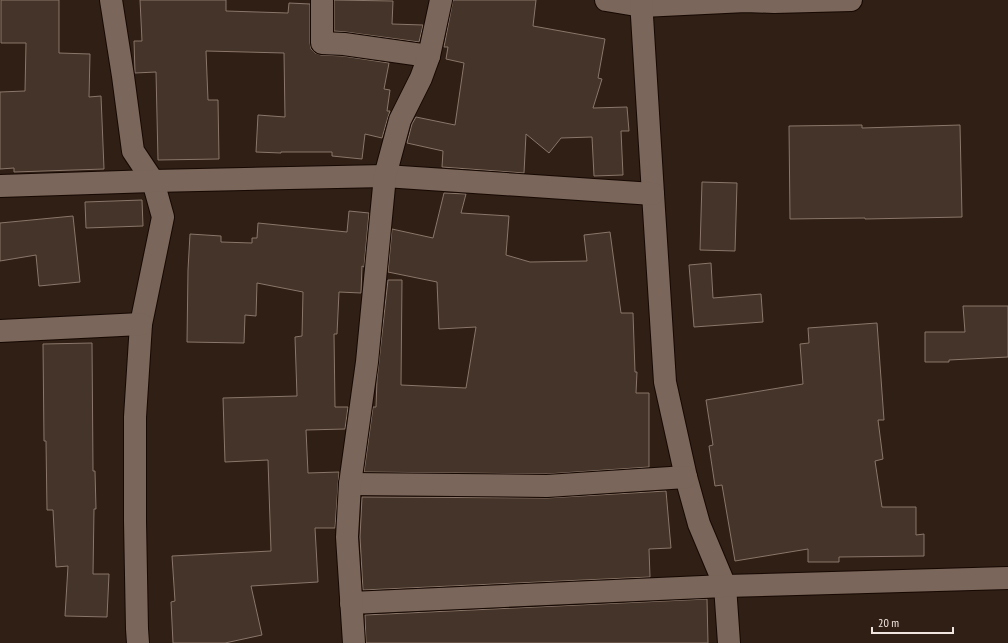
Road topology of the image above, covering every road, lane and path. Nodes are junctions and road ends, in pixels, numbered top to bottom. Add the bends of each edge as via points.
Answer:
1 (111, 0) edge
2 (322, 0) edge
3 (441, 0) edge
4 (606, 0) edge
5 (746, 0) edge
6 (851, 0) edge
7 (642, 3) edge
8 (429, 56) junction
9 (385, 176) junction
10 (153, 181) junction
11 (0, 186) edge
12 (652, 194) junction
13 (141, 324) junction
14 (0, 331) edge
15 (686, 476) junction
16 (350, 484) junction
17 (1008, 578) edge
18 (725, 586) junction
19 (351, 603) junction
20 (138, 643) edge
21 (354, 643) edge
22 (729, 643) edge

1 - 10 street via 133,151
2 - 8 street via 322,43
3 - 8 street
4 - 7 street
5 - 6 street
5 - 7 street
7 - 12 street
8 - 9 street via 400,120
9 - 10 street
9 - 12 street
9 - 16 street via 367,362
10 - 11 street
10 - 13 street via 163,217
12 - 15 street via 665,382
13 - 14 street
13 - 20 street via 135,505
15 - 16 street via 547,486
15 - 18 street via 699,524
16 - 19 street via 347,537
17 - 18 street
18 - 19 street
18 - 22 street
19 - 21 street

